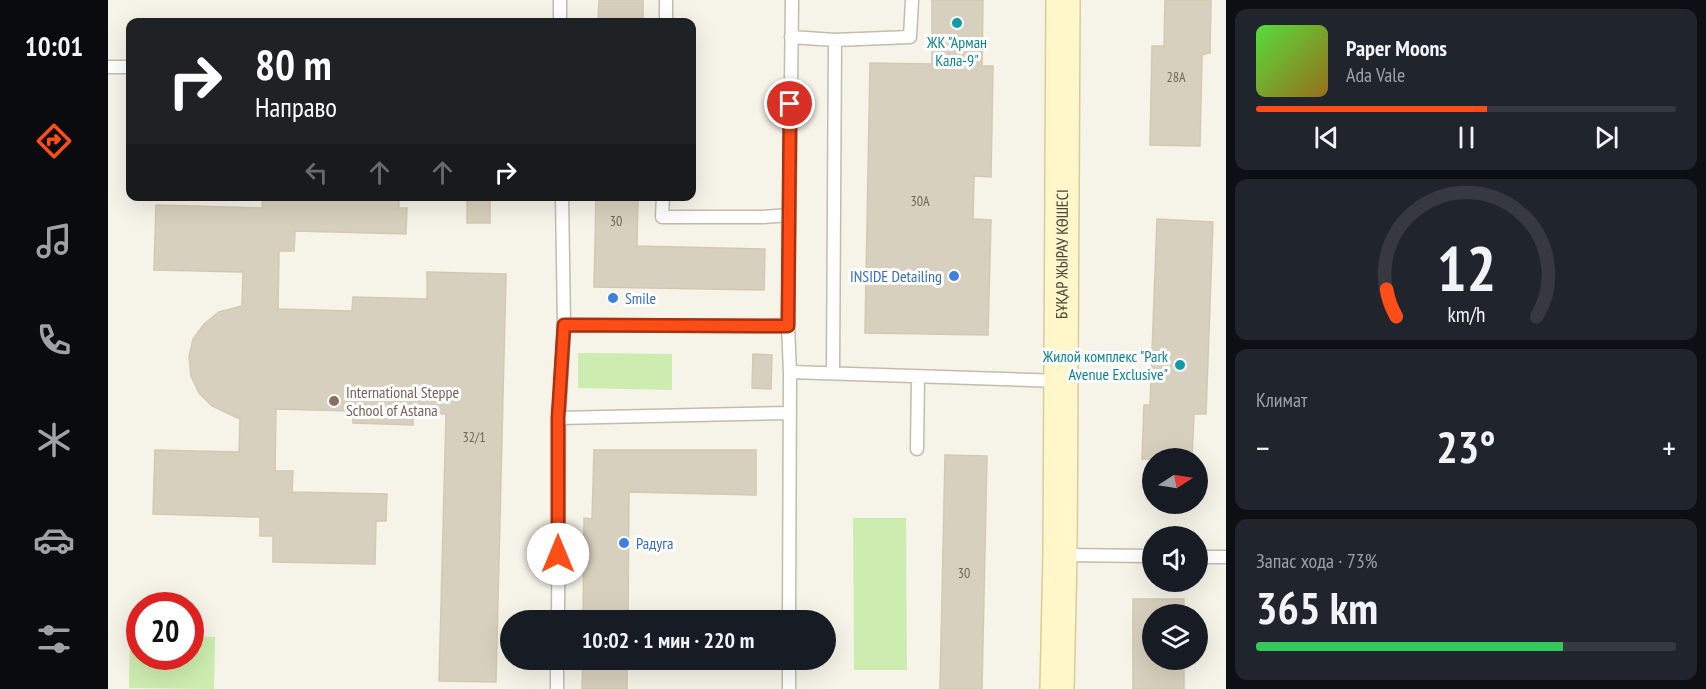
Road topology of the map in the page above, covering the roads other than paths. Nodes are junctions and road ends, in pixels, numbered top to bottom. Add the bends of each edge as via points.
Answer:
1 (560, 0) edge
2 (666, 0) edge
3 (792, 0) edge
4 (912, 0) edge
5 (1063, 0) edge
6 (560, 18) edge
7 (666, 18) edge
8 (791, 37) junction
9 (835, 40) junction
10 (108, 67) edge
11 (126, 67) edge
12 (562, 201) edge
13 (663, 201) edge
14 (789, 215) junction
15 (564, 325) junction
16 (788, 326) junction
17 (790, 372) junction
18 (833, 373) junction
19 (918, 377) junction
20 (1061, 381) junction
21 (790, 413) junction
22 (558, 418) junction
23 (916, 449) dead end
24 (1060, 555) junction
25 (1142, 556) edge
26 (1208, 556) edge
27 (1226, 557) edge
28 (558, 610) edge
29 (789, 610) edge
30 (558, 670) edge
31 (789, 670) edge
32 (557, 689) edge
33 (789, 689) edge
34 (1057, 689) edge

1 - 6 lane
2 - 7 lane
3 - 8 lane
4 - 9 lane via 910,37
5 - 20 street, БҰҚАР ЖЫРАУ КӨШЕСІ
8 - 9 lane
8 - 14 lane
9 - 18 lane
10 - 11 lane
12 - 15 lane
13 - 14 lane via 662,217
14 - 16 lane
15 - 16 lane
15 - 22 lane
16 - 17 lane
17 - 18 lane
17 - 21 lane
18 - 19 lane
19 - 20 lane
19 - 23 lane
20 - 24 street, БҰҚАР ЖЫРАУ КӨШЕСІ
21 - 22 lane
21 - 29 lane
22 - 28 lane
24 - 25 lane
24 - 34 street, БҰҚАР ЖЫРАУ КӨШЕСІ
26 - 27 lane
30 - 32 lane
31 - 33 lane

